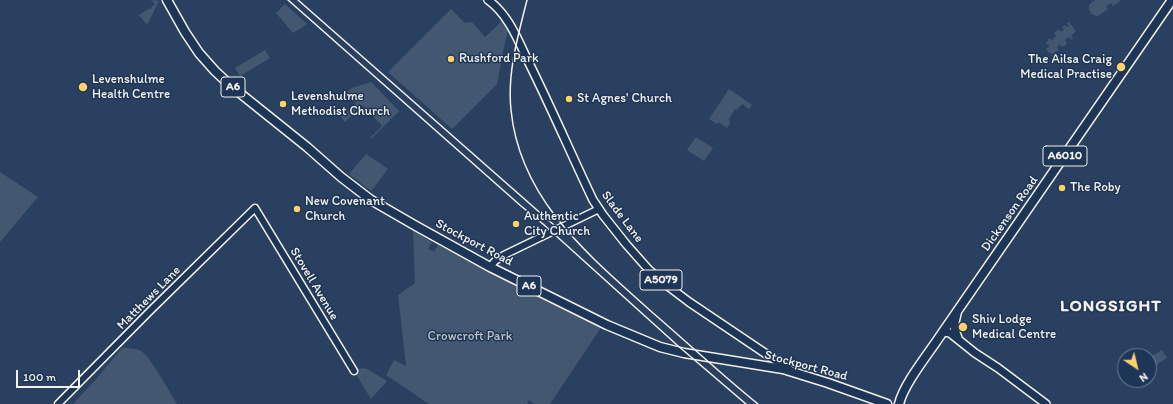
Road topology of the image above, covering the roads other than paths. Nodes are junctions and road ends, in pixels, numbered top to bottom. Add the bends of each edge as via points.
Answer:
1 (167, 0) edge
2 (488, 0) edge
3 (1172, 0) edge
4 (255, 208) joint
5 (599, 209) junction
6 (490, 267) junction
7 (958, 312) junction
8 (944, 332) junction
9 (959, 340) junction
10 (967, 345) junction
11 (768, 354) junction
12 (766, 366) junction
13 (354, 371) dead end
14 (792, 372) junction
15 (58, 404) edge
16 (887, 404) edge
17 (899, 404) edge
18 (1046, 404) edge

1 - 6 highway, Stockport Road / A6 via 185,32 215,71 341,177 371,200
2 - 5 main road, Slade Lane / A5079 via 504,15 522,48
3 - 7 highway, Dickenson Road / A6010
4 - 13 street, Stovell Avenue
4 - 15 street, Matthews Lane
5 - 6 street via 504,255
5 - 11 main road, Slade Lane / A5079 via 650,270 689,302
6 - 12 highway, Stockport Road / A6 via 660,348
7 - 8 highway, Dickenson Road / A6010
7 - 9 main road via 954,326
8 - 9 main road
8 - 10 main road via 957,342
8 - 17 highway, Dickenson Road / A6010 via 910,382
9 - 10 main road
10 - 18 main road
11 - 12 main road
11 - 14 main road, Slade Lane / A5079
12 - 14 highway, Stockport Road / A6
14 - 16 highway, Stockport Road / A6

